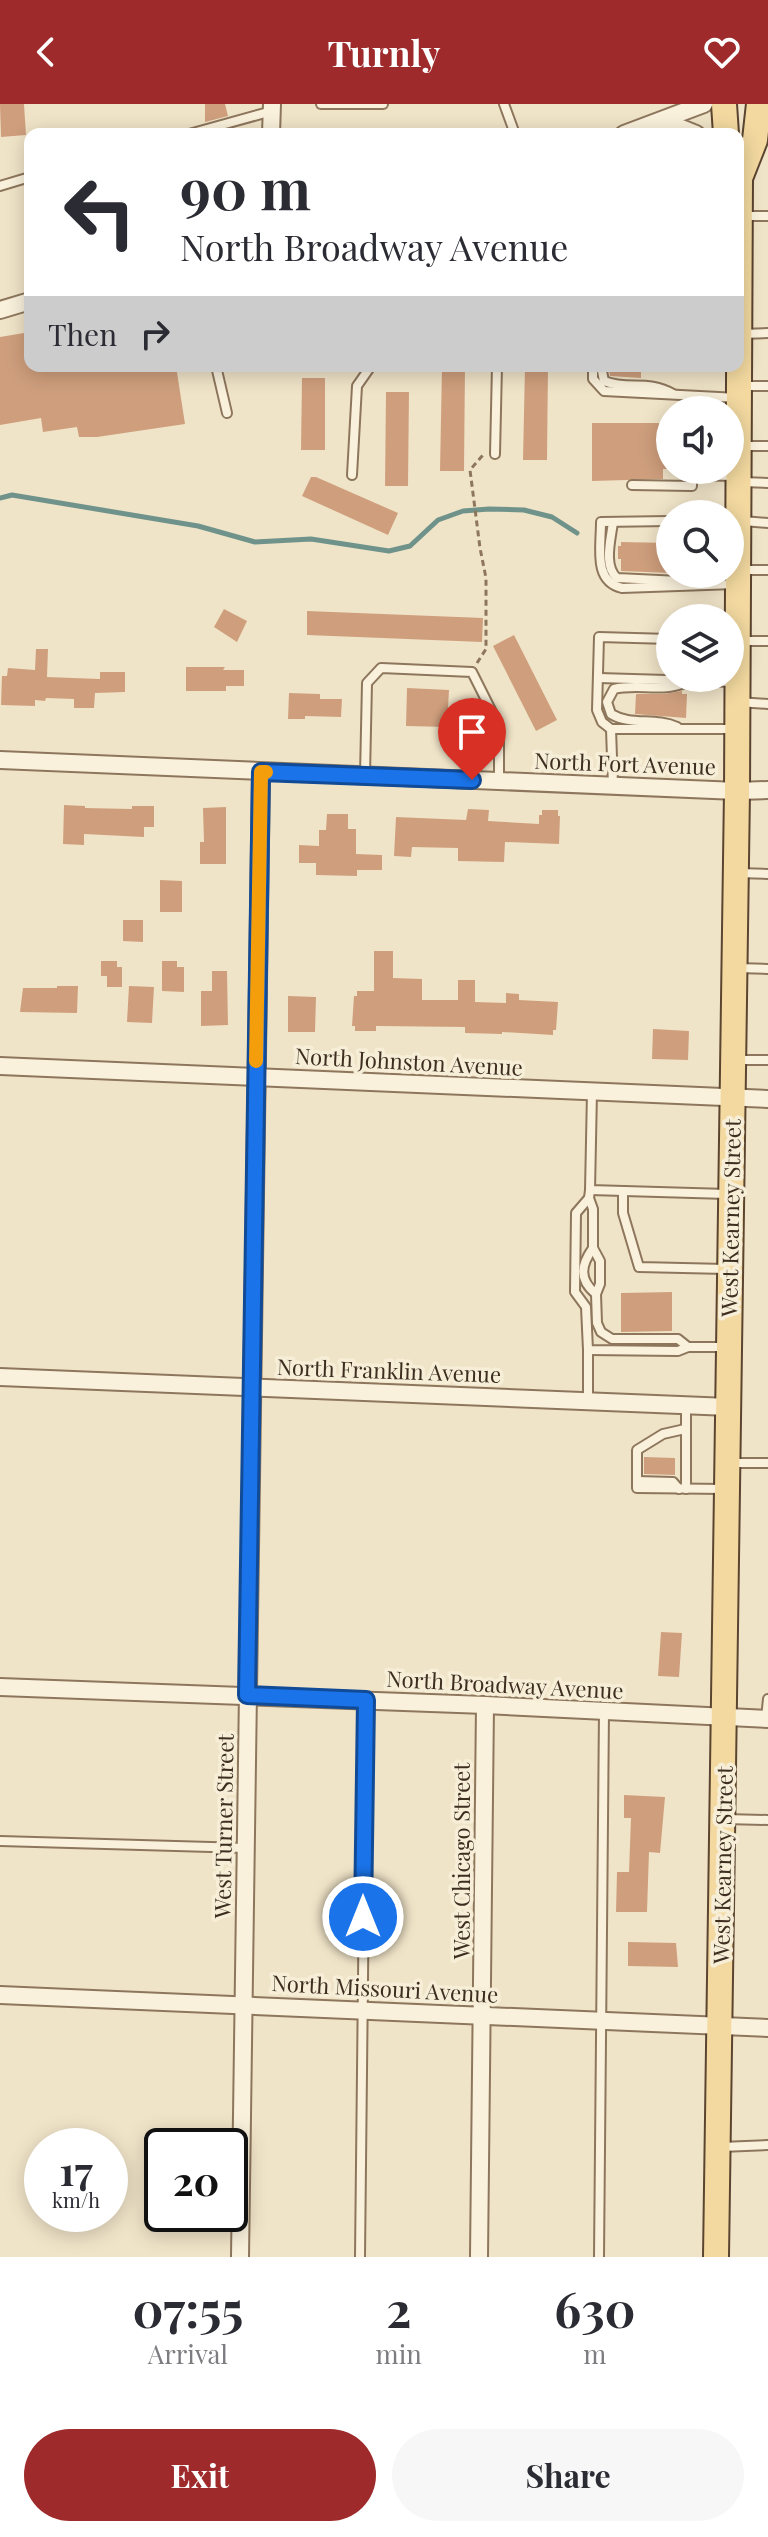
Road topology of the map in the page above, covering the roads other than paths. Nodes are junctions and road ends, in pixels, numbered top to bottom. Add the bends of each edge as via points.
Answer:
1 (321, 104) edge
2 (336, 104) edge
3 (383, 104) edge
4 (504, 104) edge
5 (704, 104) edge
6 (724, 104) edge
7 (760, 106) edge
8 (272, 108) edge
9 (655, 123) junction
10 (208, 128) edge
11 (271, 128) edge
12 (513, 128) edge
13 (641, 128) edge
14 (681, 128) edge
15 (726, 128) edge
16 (744, 165) edge
17 (24, 179) edge
18 (0, 186) edge
19 (768, 216) edge
20 (744, 220) edge
21 (24, 303) edge
22 (0, 310) edge
23 (768, 333) edge
24 (744, 334) edge
25 (217, 372) edge
26 (367, 372) edge
27 (497, 372) edge
28 (593, 372) edge
29 (602, 372) edge
30 (739, 372) edge
31 (768, 386) edge
32 (739, 392) junction
33 (675, 395) junction
34 (739, 396) edge
35 (227, 413) dead end
36 (744, 446) edge
37 (768, 446) edge
38 (495, 454) road end
39 (352, 475) dead end
40 (744, 480) edge
41 (768, 483) edge
42 (692, 484) edge
43 (632, 485) dead end
44 (656, 521) edge
45 (744, 522) edge
46 (768, 523) edge
47 (768, 570) edge
48 (744, 576) edge
49 (656, 586) edge
50 (656, 639) edge
51 (744, 641) edge
52 (768, 641) edge
53 (599, 678) junction
54 (656, 679) edge
55 (656, 686) edge
56 (734, 692) edge
57 (738, 693) junction
58 (768, 704) edge
59 (611, 729) junction
60 (682, 729) junction
61 (738, 729) junction
62 (0, 760) edge
63 (261, 772) junction
64 (365, 776) junction
65 (499, 781) junction
66 (613, 786) junction
67 (768, 790) edge
68 (737, 791) junction
69 (736, 873) junction
70 (768, 874) edge
71 (735, 968) junction
72 (768, 969) edge
73 (734, 1060) junction
74 (768, 1060) edge
75 (0, 1066) edge
76 (256, 1077) junction
77 (592, 1092) junction
78 (733, 1099) junction
79 (768, 1099) edge
80 (623, 1191) junction
81 (590, 1194) junction
82 (732, 1194) junction
83 (593, 1248) junction
84 (731, 1269) junction
85 (596, 1294) junction
86 (688, 1347) junction
87 (730, 1347) junction
88 (588, 1350) junction
89 (0, 1377) edge
90 (252, 1388) junction
91 (588, 1401) junction
92 (686, 1406) junction
93 (729, 1407) junction
94 (685, 1429) junction
95 (728, 1463) junction
96 (768, 1463) edge
97 (683, 1489) junction
98 (728, 1489) junction
99 (0, 1687) edge
100 (247, 1695) junction
101 (768, 1699) edge
102 (366, 1700) junction
103 (485, 1705) junction
104 (604, 1711) junction
105 (725, 1718) junction
106 (767, 1719) edge
107 (723, 1819) junction
108 (768, 1820) edge
109 (0, 1841) edge
110 (246, 1848) junction
111 (0, 1995) edge
112 (243, 2004) junction
113 (362, 2010) junction
114 (483, 2015) junction
115 (602, 2021) junction
116 (720, 2027) junction
117 (768, 2028) edge
118 (768, 2145) edge
119 (718, 2147) junction
120 (240, 2257) edge
121 (360, 2257) edge
122 (479, 2257) edge
123 (599, 2257) edge
124 (716, 2257) edge

1 - 2 lane
2 - 3 lane
4 - 12 lane
5 - 9 street
6 - 15 main road
7 - 16 main road, West Kearney Street via 755,140
8 - 10 lane
8 - 11 street
9 - 13 street
9 - 14 street
17 - 18 lane
19 - 20 lane
21 - 22 street
23 - 24 lane
25 - 35 lane
26 - 39 lane via 357,386
27 - 38 lane
28 - 33 lane via 604,391
29 - 33 lane via 604,381 613,384 659,386
30 - 32 main road, West Kearney Street
31 - 32 lane
32 - 33 lane
32 - 34 main road, West Kearney Street
36 - 37 lane
40 - 41 lane
42 - 43 lane
44 - 49 lane via 601,522 605,581 622,588
45 - 46 lane
47 - 48 lane
50 - 53 lane via 599,637
51 - 52 lane
53 - 54 lane
53 - 59 lane via 597,710
55 - 60 lane via 614,689 607,702 611,714
56 - 57 lane
57 - 58 lane
57 - 61 main road, West Kearney Street
59 - 60 lane
59 - 66 lane
60 - 61 lane
61 - 68 main road, West Kearney Street
62 - 63 street, North Fort Avenue
63 - 64 street, North Fort Avenue
63 - 76 street, West Turner Street
64 - 65 street, North Fort Avenue
64 - 65 lane via 367,683 381,668 472,672 499,726
65 - 66 street, North Fort Avenue
66 - 68 street, North Fort Avenue
67 - 68 street, North Fort Avenue
68 - 69 main road, West Kearney Street
69 - 70 lane
69 - 71 main road, West Kearney Street
71 - 72 lane
71 - 73 main road, West Kearney Street
73 - 74 lane
73 - 78 main road, West Kearney Street
75 - 76 street, North Johnston Avenue
76 - 77 street, North Johnston Avenue
76 - 90 street, West Turner Street
77 - 78 street, North Johnston Avenue
77 - 81 lane
78 - 79 street, North Johnston Avenue
78 - 82 main road, West Kearney Street
80 - 81 lane
80 - 82 lane
80 - 84 lane via 623,1213 639,1267
81 - 83 lane
81 - 88 lane via 576,1213 575,1292 586,1307
82 - 84 main road, West Kearney Street
83 - 85 lane via 600,1261
83 - 85 lane via 582,1271
84 - 87 main road, West Kearney Street
85 - 86 lane via 597,1323 612,1339 678,1339
86 - 87 lane
86 - 88 lane
87 - 93 main road, West Kearney Street
88 - 91 lane
89 - 90 street, North Franklin Avenue
90 - 91 street, North Franklin Avenue
90 - 100 street, West Turner Street
91 - 92 street, North Franklin Avenue
92 - 93 street, North Franklin Avenue
92 - 94 lane
93 - 95 main road, West Kearney Street
94 - 97 lane
94 - 97 lane via 663,1434 637,1450 637,1488
95 - 96 lane
95 - 98 main road, West Kearney Street
97 - 98 lane
98 - 105 main road, West Kearney Street
99 - 100 street, North Broadway Avenue
100 - 102 street, North Broadway Avenue
100 - 110 street, West Turner Street
101 - 106 lane
102 - 103 street, North Broadway Avenue
102 - 113 lane
103 - 104 street, North Broadway Avenue
103 - 114 street, West Chicago Street
104 - 105 street, North Broadway Avenue
104 - 115 lane
105 - 106 street, North Broadway Avenue
105 - 107 main road, West Kearney Street
107 - 108 lane
107 - 116 main road, West Kearney Street
109 - 110 lane
110 - 112 street, West Turner Street
111 - 112 street, North Missouri Avenue
112 - 113 street, North Missouri Avenue
112 - 120 street, West Turner Street
113 - 114 street, North Missouri Avenue
113 - 121 lane
114 - 115 street, North Missouri Avenue
114 - 122 street, West Chicago Street
115 - 116 street, North Missouri Avenue
115 - 123 lane
116 - 117 street, North Missouri Avenue
116 - 119 main road, West Kearney Street
118 - 119 lane
119 - 124 main road, West Kearney Street

